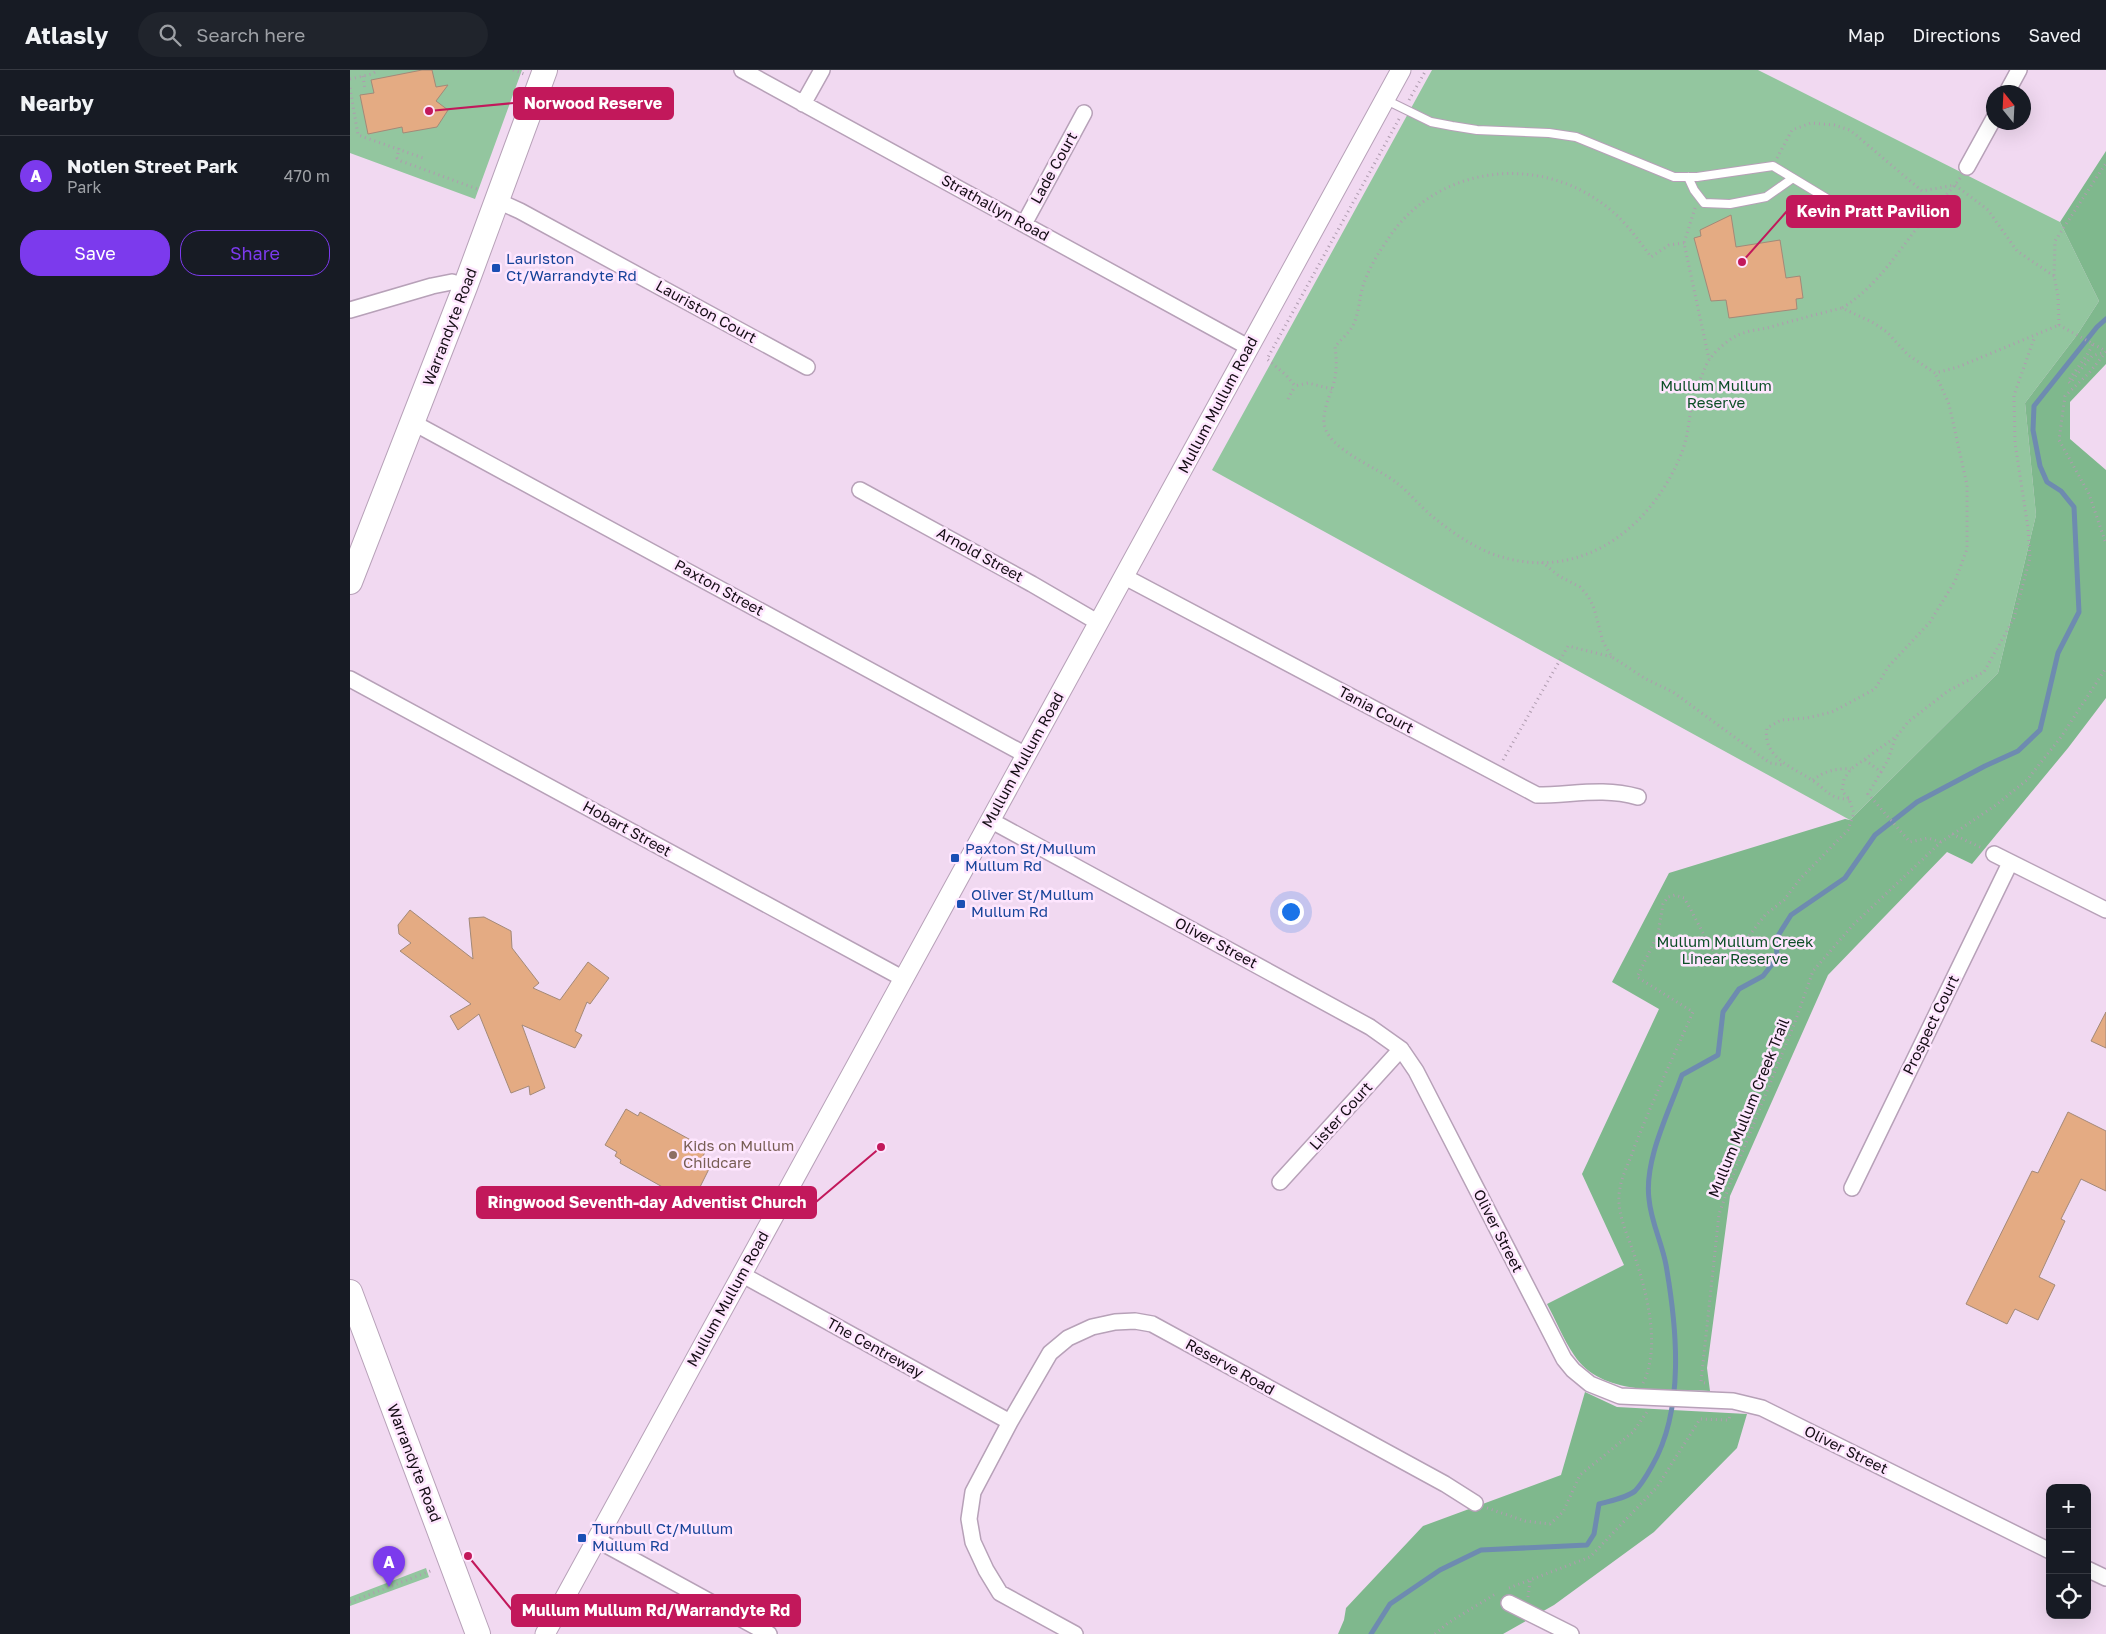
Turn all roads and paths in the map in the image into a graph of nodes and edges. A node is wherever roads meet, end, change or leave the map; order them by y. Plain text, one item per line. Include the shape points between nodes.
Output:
1 (378, 70) edge
2 (513, 70) edge
3 (742, 70) edge
4 (822, 70) edge
5 (1401, 70) edge
6 (1426, 70) edge
7 (2019, 70) edge
8 (535, 72) edge
9 (363, 76) junction
10 (350, 79) edge
11 (2011, 85) edge
12 (350, 88) edge
13 (366, 90) dead end
14 (1385, 100) junction
15 (803, 104) junction
16 (1404, 110) junction
17 (1084, 113) dead end
18 (1987, 130) edge
19 (399, 148) junction
20 (426, 159) dead end
21 (2106, 163) edge
22 (1773, 166) junction
23 (1967, 167) joint
24 (1688, 177) junction
25 (1793, 178) junction
26 (1955, 185) junction
27 (1699, 195) junction
28 (490, 196) junction
29 (1836, 204) dead end
30 (1024, 224) junction
31 (1684, 243) junction
32 (2054, 276) junction
33 (465, 287) junction
34 (1842, 308) junction
35 (350, 310) edge
36 (2059, 326) junction
37 (2035, 336) junction
38 (2093, 344) junction
39 (1248, 347) junction
40 (2106, 351) edge
41 (1709, 359) junction
42 (807, 367) dead end
43 (1935, 373) junction
44 (1295, 386) junction
45 (1332, 389) junction
46 (1288, 399) dead end
47 (412, 422) junction
48 (860, 490) dead end
49 (2106, 544) edge
50 (1542, 562) junction
51 (1125, 577) junction
52 (350, 582) edge
53 (1099, 623) junction
54 (1612, 658) junction
55 (2106, 668) edge
56 (350, 679) edge
57 (1896, 736) junction
58 (1026, 755) junction
59 (1865, 760) junction
60 (1785, 765) junction
61 (1851, 769) junction
62 (1881, 772) junction
63 (1495, 774) junction
64 (1812, 780) junction
65 (1638, 797) dead end
66 (1848, 799) junction
67 (990, 820) junction
68 (1952, 834) junction
69 (1941, 842) junction
70 (1994, 854) joint
71 (2010, 863) junction
72 (2106, 910) edge
73 (904, 979) junction
74 (1401, 1050) junction
75 (1280, 1182) dead end
76 (1852, 1188) dead end
77 (741, 1274) junction
78 (350, 1292) edge
79 (1711, 1384) dead end
80 (1641, 1386) dead end
81 (1661, 1398) junction
82 (1733, 1402) junction
83 (1010, 1422) junction
84 (1475, 1503) joint
85 (597, 1540) junction
86 (2046, 1548) edge
87 (452, 1563) junction
88 (2091, 1571) edge
89 (2106, 1578) edge
90 (350, 1602) edge
91 (1509, 1603) dead end
92 (478, 1634) edge
93 (545, 1634) edge
94 (769, 1634) edge
95 (1075, 1634) edge
96 (1435, 1634) edge
97 (1571, 1634) edge

1 - 9 path
2 - 8 path
3 - 15 street, Strathallyn Road
4 - 15 street
5 - 14 street, Mullum Mullum Road
6 - 16 path
7 - 11 street
8 - 28 main road, Warrandyte Road
9 - 10 path
9 - 13 path
12 - 19 path via 358,135
14 - 16 lane
14 - 39 street, Mullum Mullum Road
15 - 30 street, Strathallyn Road
16 - 24 lane via 1430,122 1477,130 1576,137 1674,177
16 - 44 path via 1267,358
17 - 30 street, Lade Court
18 - 23 street
19 - 20 path
19 - 28 path via 397,158 401,161
21 - 32 path via 2055,241
22 - 24 lane
22 - 25 lane
22 - 26 path via 1792,130 1811,123 1834,125 1850,130 1922,191
23 - 26 path
24 - 27 lane
25 - 27 lane via 1766,197 1730,204 1704,202
25 - 29 lane
26 - 32 path via 1988,210 2017,251
26 - 34 path via 1925,217 1881,274 1854,301
27 - 31 path
28 - 33 main road, Warrandyte Road
28 - 42 street, Lauriston Court
30 - 39 street, Strathallyn Road
31 - 41 path
31 - 45 path via 1668,246 1651,257 1634,233 1603,203 1559,181 1512,174 1471,178 1453,184 1420,205 1393,232 1379,253 1364,285 1353,326 1335,347 1337,367
32 - 36 path
33 - 35 street via 452,282 439,284
33 - 47 main road, Warrandyte Road
34 - 41 path via 1736,335
34 - 43 path via 1872,322
36 - 37 path
36 - 38 path
37 - 43 path
37 - 57 path via 2014,395 2014,443 2030,558 2014,618 1984,672 1948,691 1908,722
38 - 40 path
38 - 40 path via 2068,381 2070,383 2092,356
39 - 51 street, Mullum Mullum Road
40 - 49 path via 2065,396 2059,440 2089,494
41 - 50 path via 1694,393 1683,450 1673,473 1648,511 1613,542 1592,553
43 - 60 path via 1949,404 1967,485 1967,549 1955,581 1930,622 1888,666 1875,689 1832,712 1781,720 1766,728 1765,738 1770,749
44 - 45 path via 1308,383
44 - 46 path
45 - 50 path via 1324,412 1330,439 1397,483 1431,516 1465,540 1502,557
47 - 52 main road, Warrandyte Road
47 - 58 street, Paxton Street
48 - 53 street, Arnold Street
50 - 54 path via 1588,596 1603,642
51 - 53 street, Mullum Mullum Road
51 - 63 street, Tania Court
53 - 58 street, Mullum Mullum Road
54 - 60 path via 1673,692 1770,763
54 - 63 path via 1568,646
55 - 68 path, Mullum Mullum Creek Trail via 2061,737 2027,780
56 - 73 street, Hobart Street
57 - 59 path
57 - 62 path
58 - 67 street, Mullum Mullum Road
59 - 61 path
59 - 62 path
60 - 64 path
61 - 64 path via 1830,771
61 - 66 path via 1844,779 1842,791
62 - 69 path via 1868,794 1910,842 1928,838
63 - 65 street, Tania Court via 1536,795 1598,791
64 - 66 path via 1836,799
66 - 80 path via 1854,813 1848,830 1784,900 1765,915 1733,957 1718,956 1708,944 1684,898 1675,895 1668,897 1663,904 1658,934 1637,977 1693,1012 1645,1120 1620,1188 1621,1216 1644,1289 1650,1327 1652,1352 1648,1373
67 - 73 street, Mullum Mullum Road
67 - 74 street, Oliver Street via 1370,1027
68 - 69 path, Mullum Mullum Creek Trail
68 - 70 path
69 - 79 path, Mullum Mullum Creek Trail via 1853,925 1813,971 1796,1022 1719,1214 1701,1382
70 - 71 street
71 - 72 street
71 - 76 street, Prospect Court
73 - 77 street, Mullum Mullum Road
74 - 75 street, Lister Court
74 - 81 street, Oliver Street via 1416,1071 1564,1359 1582,1378 1599,1389 1620,1396
77 - 83 street, The Centreway
77 - 85 street, Mullum Mullum Road
78 - 87 main road, Warrandyte Road
81 - 82 street, Oliver Street
81 - 84 path via 1633,1432 1580,1475 1563,1512 1550,1524 1525,1521
82 - 86 street, Oliver Street via 1762,1408
82 - 96 path via 1729,1420 1700,1419 1657,1487 1590,1557 1502,1590
83 - 84 street, Reserve Road via 1050,1353 1068,1338 1092,1327 1135,1321 1152,1324
83 - 95 street, Reserve Road via 973,1492 970,1519 973,1542 1000,1593
85 - 93 street, Mullum Mullum Road
85 - 94 street
87 - 90 path
87 - 92 main road, Warrandyte Road
88 - 89 street
91 - 97 street

